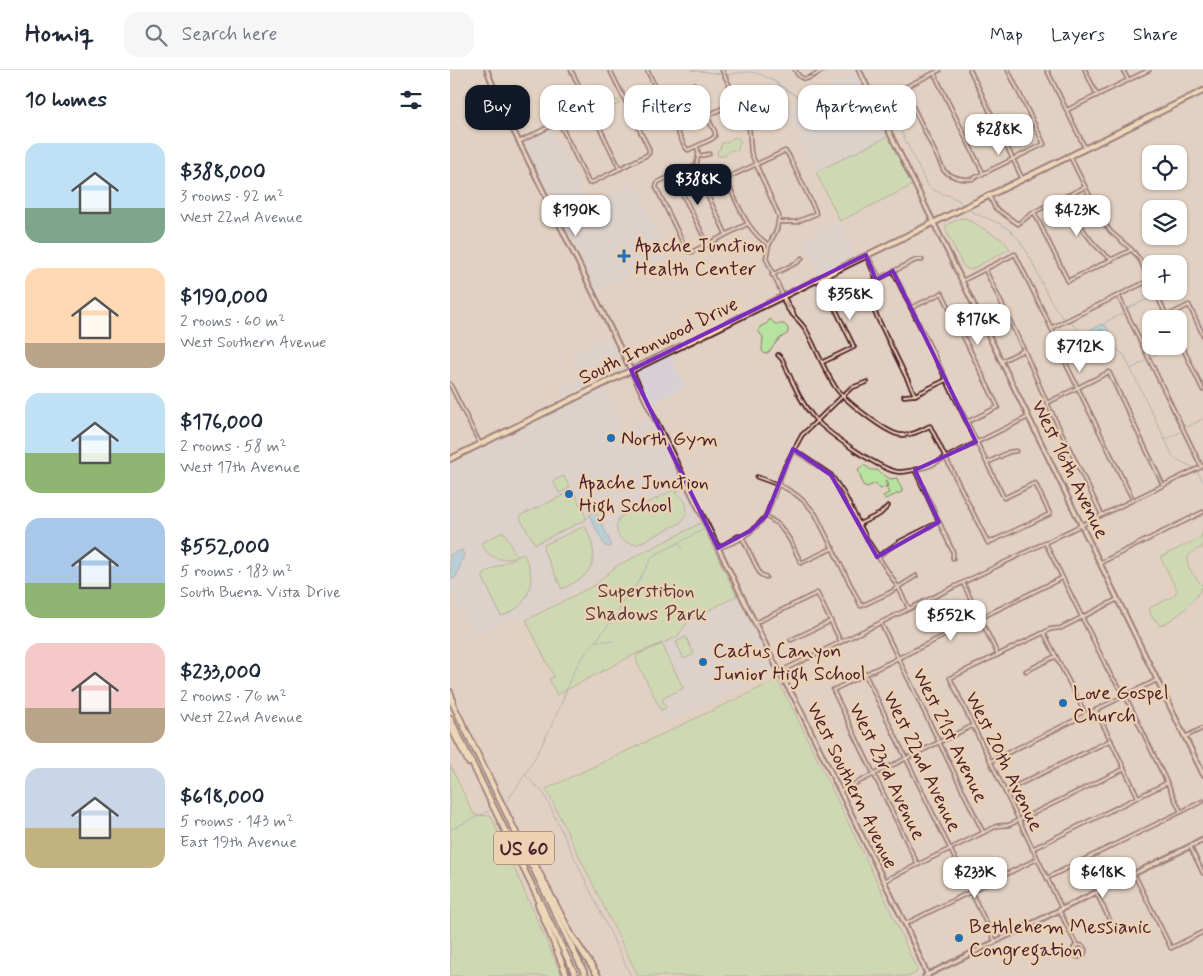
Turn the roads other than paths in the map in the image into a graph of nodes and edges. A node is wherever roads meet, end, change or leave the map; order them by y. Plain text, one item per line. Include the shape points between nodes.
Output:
1 (487, 70) edge
2 (571, 70) edge
3 (610, 70) edge
4 (647, 70) edge
5 (722, 70) edge
6 (795, 70) edge
7 (824, 70) edge
8 (860, 70) edge
9 (940, 70) edge
10 (970, 70) edge
11 (1008, 70) edge
12 (1047, 70) edge
13 (1085, 70) edge
14 (1123, 70) edge
15 (1149, 70) edge
16 (934, 73) junction
17 (1128, 80) junction
18 (578, 85) edge
19 (729, 85) edge
20 (867, 85) edge
21 (910, 85) edge
22 (1203, 91) edge
23 (1098, 95) junction
24 (1067, 110) junction
25 (916, 113) edge
26 (710, 122) edge
27 (543, 130) edge
28 (563, 130) edge
29 (601, 130) edge
30 (749, 130) edge
31 (889, 130) edge
32 (519, 142) junction
33 (697, 147) junction
34 (1085, 148) junction
35 (709, 154) dead end
36 (700, 156) junction
37 (1070, 156) junction
38 (1013, 159) junction
39 (755, 164) junction
40 (696, 166) junction
41 (620, 169) junction
42 (716, 173) dead end
43 (983, 173) junction
44 (674, 175) junction
45 (1023, 179) junction
46 (700, 181) junction
47 (1085, 187) junction
48 (989, 195) junction
49 (1066, 196) junction
50 (1034, 212) junction
51 (779, 222) junction
52 (934, 222) junction
53 (748, 224) junction
54 (727, 235) junction
55 (708, 245) junction
56 (768, 245) junction
57 (1132, 250) junction
58 (866, 255) junction
59 (802, 258) dead end
60 (922, 260) dead end
61 (1112, 260) junction
62 (1142, 264) edge
63 (985, 269) junction
64 (893, 271) junction
65 (772, 275) junction
66 (878, 279) junction
67 (962, 281) junction
68 (1142, 284) edge
69 (862, 286) junction
70 (1118, 295) junction
71 (782, 296) junction
72 (911, 308) junction
73 (1180, 310) edge
74 (1051, 328) junction
75 (1203, 335) edge
76 (1024, 350) junction
77 (778, 355) dead end
78 (1186, 355) edge
79 (1002, 361) junction
80 (822, 363) junction
81 (631, 370) junction
82 (946, 380) junction
83 (867, 382) dead end
84 (450, 384) edge
85 (1078, 388) junction
86 (1203, 390) edge
87 (915, 395) junction
88 (841, 396) junction
89 (904, 396) dead end
90 (1047, 403) junction
91 (1028, 417) junction
92 (816, 420) junction
93 (967, 422) junction
94 (976, 442) junction
95 (480, 444) junction
96 (793, 449) junction
97 (1016, 451) dead end
98 (946, 457) junction
99 (450, 459) edge
100 (987, 463) junction
101 (1202, 466) edge
102 (914, 470) junction
103 (757, 477) dead end
104 (778, 484) junction
105 (1163, 485) junction
106 (1132, 500) junction
107 (888, 506) dead end
108 (1203, 512) edge
109 (1102, 515) junction
110 (766, 516) junction
111 (939, 522) junction
112 (859, 524) junction
113 (1082, 525) junction
114 (742, 537) junction
115 (1045, 542) junction
116 (718, 548) junction
117 (832, 548) junction
118 (877, 557) junction
119 (953, 558) dead end
120 (1100, 563) junction
121 (916, 576) dead end
122 (766, 577) dead end
123 (1062, 578) junction
124 (963, 583) junction
125 (898, 587) junction
126 (1118, 599) junction
127 (910, 609) junction
128 (980, 618) junction
129 (1082, 618) junction
130 (831, 621) junction
131 (755, 623) junction
132 (881, 623) junction
133 (1044, 633) junction
134 (791, 640) dead end
135 (841, 642) junction
136 (998, 655) junction
137 (1056, 656) junction
138 (898, 658) junction
139 (1026, 671) dead end
140 (779, 672) junction
141 (866, 674) junction
142 (1157, 680) junction
143 (450, 692) edge
144 (1125, 695) junction
145 (450, 698) edge
146 (1096, 710) junction
147 (1086, 715) junction
148 (450, 718) edge
149 (461, 720) junction
150 (450, 726) edge
151 (973, 726) junction
152 (1203, 728) edge
153 (1185, 737) junction
154 (1110, 740) junction
155 (939, 742) junction
156 (907, 758) junction
157 (990, 762) junction
158 (1201, 765) edge
159 (1124, 769) junction
160 (873, 774) junction
161 (1203, 774) edge
162 (1167, 783) junction
163 (840, 791) junction
164 (1005, 791) junction
165 (1138, 797) junction
166 (1203, 801) edge
167 (491, 803) junction
168 (1181, 812) junction
169 (510, 819) junction
170 (1019, 820) junction
171 (984, 833) junction
172 (1203, 840) edge
173 (1190, 846) junction
174 (951, 849) junction
175 (1032, 849) junction
176 (1038, 859) junction
177 (918, 864) junction
178 (1203, 873) edge
179 (1134, 874) junction
180 (526, 875) junction
181 (1047, 878) junction
182 (884, 881) junction
183 (972, 891) junction
184 (1096, 892) junction
185 (1061, 910) junction
186 (904, 924) junction
187 (1114, 929) dead end
188 (1203, 932) edge
189 (996, 941) junction
190 (1076, 945) junction
191 (567, 976) edge
192 (576, 976) edge
193 (586, 976) edge
194 (598, 976) edge
195 (927, 976) edge

1 - 32 main road, West Southern Avenue
2 - 18 street
3 - 41 street via 649,153
4 - 33 street via 685,147 688,150
5 - 19 street
6 - 7 street via 801,79
8 - 20 main road, West 16th Avenue
9 - 16 street
10 - 38 street
11 - 38 street via 1044,144
12 - 24 street
13 - 23 street
14 - 17 street
15 - 17 street
16 - 21 street
16 - 43 street
17 - 23 street
22 - 34 main road, South Ironwood Drive
23 - 24 street
24 - 34 street
25 - 43 street via 944,171 964,180
26 - 33 street via 715,136
27 - 32 street
28 - 41 street via 589,182
29 - 41 street
30 - 39 street via 749,145
31 - 52 main road, West 16th Avenue
32 - 81 main road, West Southern Avenue
33 - 36 street
34 - 37 main road, South Ironwood Drive
35 - 36 street
36 - 40 street
37 - 45 main road, South Ironwood Drive
37 - 47 street
38 - 43 street
38 - 45 street
39 - 51 street via 778,210
39 - 51 street via 784,151 788,154 816,214 796,222
39 - 53 street via 728,180
40 - 44 street
40 - 46 street
42 - 46 street
44 - 55 street
44 - 55 street via 656,187 687,251
45 - 48 main road, South Ironwood Drive
46 - 54 street
47 - 49 street
47 - 57 street via 1101,219
48 - 50 street via 995,208 1018,224
48 - 52 main road, South Ironwood Drive
49 - 50 street
49 - 61 street via 1091,243
50 - 61 street via 1068,281
51 - 56 street
52 - 58 main road, South Ironwood Drive
52 - 67 main road, West 16th Avenue
53 - 54 street
53 - 56 street
54 - 55 street
56 - 65 street via 766,258
57 - 61 street
57 - 62 street
58 - 66 street
58 - 71 main road, South Ironwood Drive
59 - 65 street
60 - 64 street
63 - 67 street
63 - 74 street via 1015,254
63 - 76 street
64 - 66 street
64 - 72 street
65 - 71 street
66 - 69 street
67 - 79 main road, West 16th Avenue
68 - 70 street
69 - 80 street via 832,302 854,347
69 - 87 street
70 - 74 street
70 - 101 street
71 - 80 street via 805,329
71 - 81 main road, South Ironwood Drive
72 - 82 street
72 - 93 street via 942,293 998,407
73 - 75 street via 1188,305
74 - 85 street
76 - 79 street
76 - 90 street
77 - 92 street
78 - 86 street
79 - 91 main road, West 16th Avenue
80 - 88 street
81 - 95 main road, South Ironwood Drive
81 - 116 main road, West Southern Avenue
82 - 87 street
82 - 93 street
83 - 88 street
84 - 95 street
85 - 90 street
85 - 105 street via 1109,372
85 - 106 street
87 - 89 street
88 - 92 street
88 - 98 street via 890,432 911,435 930,426
90 - 109 street
91 - 94 street
91 - 113 main road, West 16th Avenue
92 - 96 street
92 - 102 street via 882,467 898,472
93 - 94 street
94 - 98 street
94 - 100 street
95 - 99 main road, South Ironwood Drive
96 - 104 street
96 - 112 street via 831,476
97 - 100 street
98 - 100 street via 988,544 1050,514 1035,483 1004,498
98 - 102 street
101 - 105 street
102 - 111 street
103 - 104 street
104 - 110 street
104 - 117 street via 807,502
105 - 106 street
106 - 109 street
107 - 112 street via 880,514
108 - 120 street
109 - 113 street
110 - 114 street
110 - 117 street via 779,525 790,540 801,564
111 - 118 street
111 - 119 street
112 - 118 street
113 - 115 street
113 - 120 main road, West 16th Avenue
114 - 116 street via 738,536
114 - 122 street via 760,574
115 - 123 street
115 - 124 street
116 - 131 main road, West Southern Avenue
117 - 125 street via 861,606
118 - 125 street
120 - 126 main road, West 16th Avenue
121 - 125 street
123 - 128 street
123 - 129 street
124 - 127 street
124 - 128 street
125 - 127 street
126 - 129 street
126 - 142 main road, West 16th Avenue
127 - 132 street
128 - 136 street
128 - 138 street
129 - 133 street
129 - 144 street via 1110,674
130 - 131 street via 817,593
130 - 134 street
130 - 135 street
131 - 140 main road, West Southern Avenue
132 - 135 street
132 - 138 street, West 21st Avenue
133 - 136 street
133 - 137 street
135 - 140 street
136 - 151 street, West 20th Avenue via 950,678
137 - 139 street
137 - 147 street
138 - 141 street
138 - 155 street, West 21st Avenue
140 - 163 main road, West Southern Avenue
141 - 156 street, West 22nd Avenue
141 - 160 street, West 23rd Avenue via 833,690
142 - 144 street
142 - 153 main road, West 16th Avenue
143 - 149 highway
144 - 146 street
144 - 162 street
145 - 149 highway, US 60
146 - 147 street
146 - 154 street
147 - 157 street
148 - 167 highway, US 60
149 - 169 highway, US 60
150 - 167 highway
151 - 155 street
151 - 157 street, West 20th Avenue
152 - 153 street
153 - 158 main road, West 16th Avenue
154 - 159 street
154 - 164 street
155 - 156 street
155 - 171 street, West 21st Avenue
156 - 160 street
156 - 174 street, West 22nd Avenue
157 - 164 street, West 20th Avenue
158 - 161 main road, West 16th Avenue
159 - 165 street
159 - 170 street
160 - 163 street
160 - 177 street, West 23rd Avenue
162 - 165 street
162 - 168 street
163 - 182 main road, West Southern Avenue
164 - 170 street, West 20th Avenue
165 - 175 street
166 - 168 street
167 - 180 highway, US 60
168 - 181 street
169 - 193 highway, US 60
169 - 194 highway via 576,942
170 - 171 street
170 - 175 street, West 20th Avenue
171 - 174 street
172 - 173 main road
173 - 178 street
173 - 179 main road
174 - 177 street
174 - 183 street, West 22nd Avenue
175 - 176 street, West 20th Avenue
176 - 181 street, West 20th Avenue
176 - 183 street
177 - 182 street
179 - 184 main road
179 - 188 street via 1171,948
180 - 191 highway
180 - 192 highway, US 60
181 - 185 street, West 20th Avenue
182 - 186 main road, West Southern Avenue
183 - 186 street
183 - 189 street, West 22nd Avenue
184 - 185 main road
184 - 187 street
185 - 189 main road
185 - 190 street, West 20th Avenue
186 - 195 main road, West Southern Avenue
189 - 195 main road
190 - 190 street via 1074,954 1083,956 1084,946

